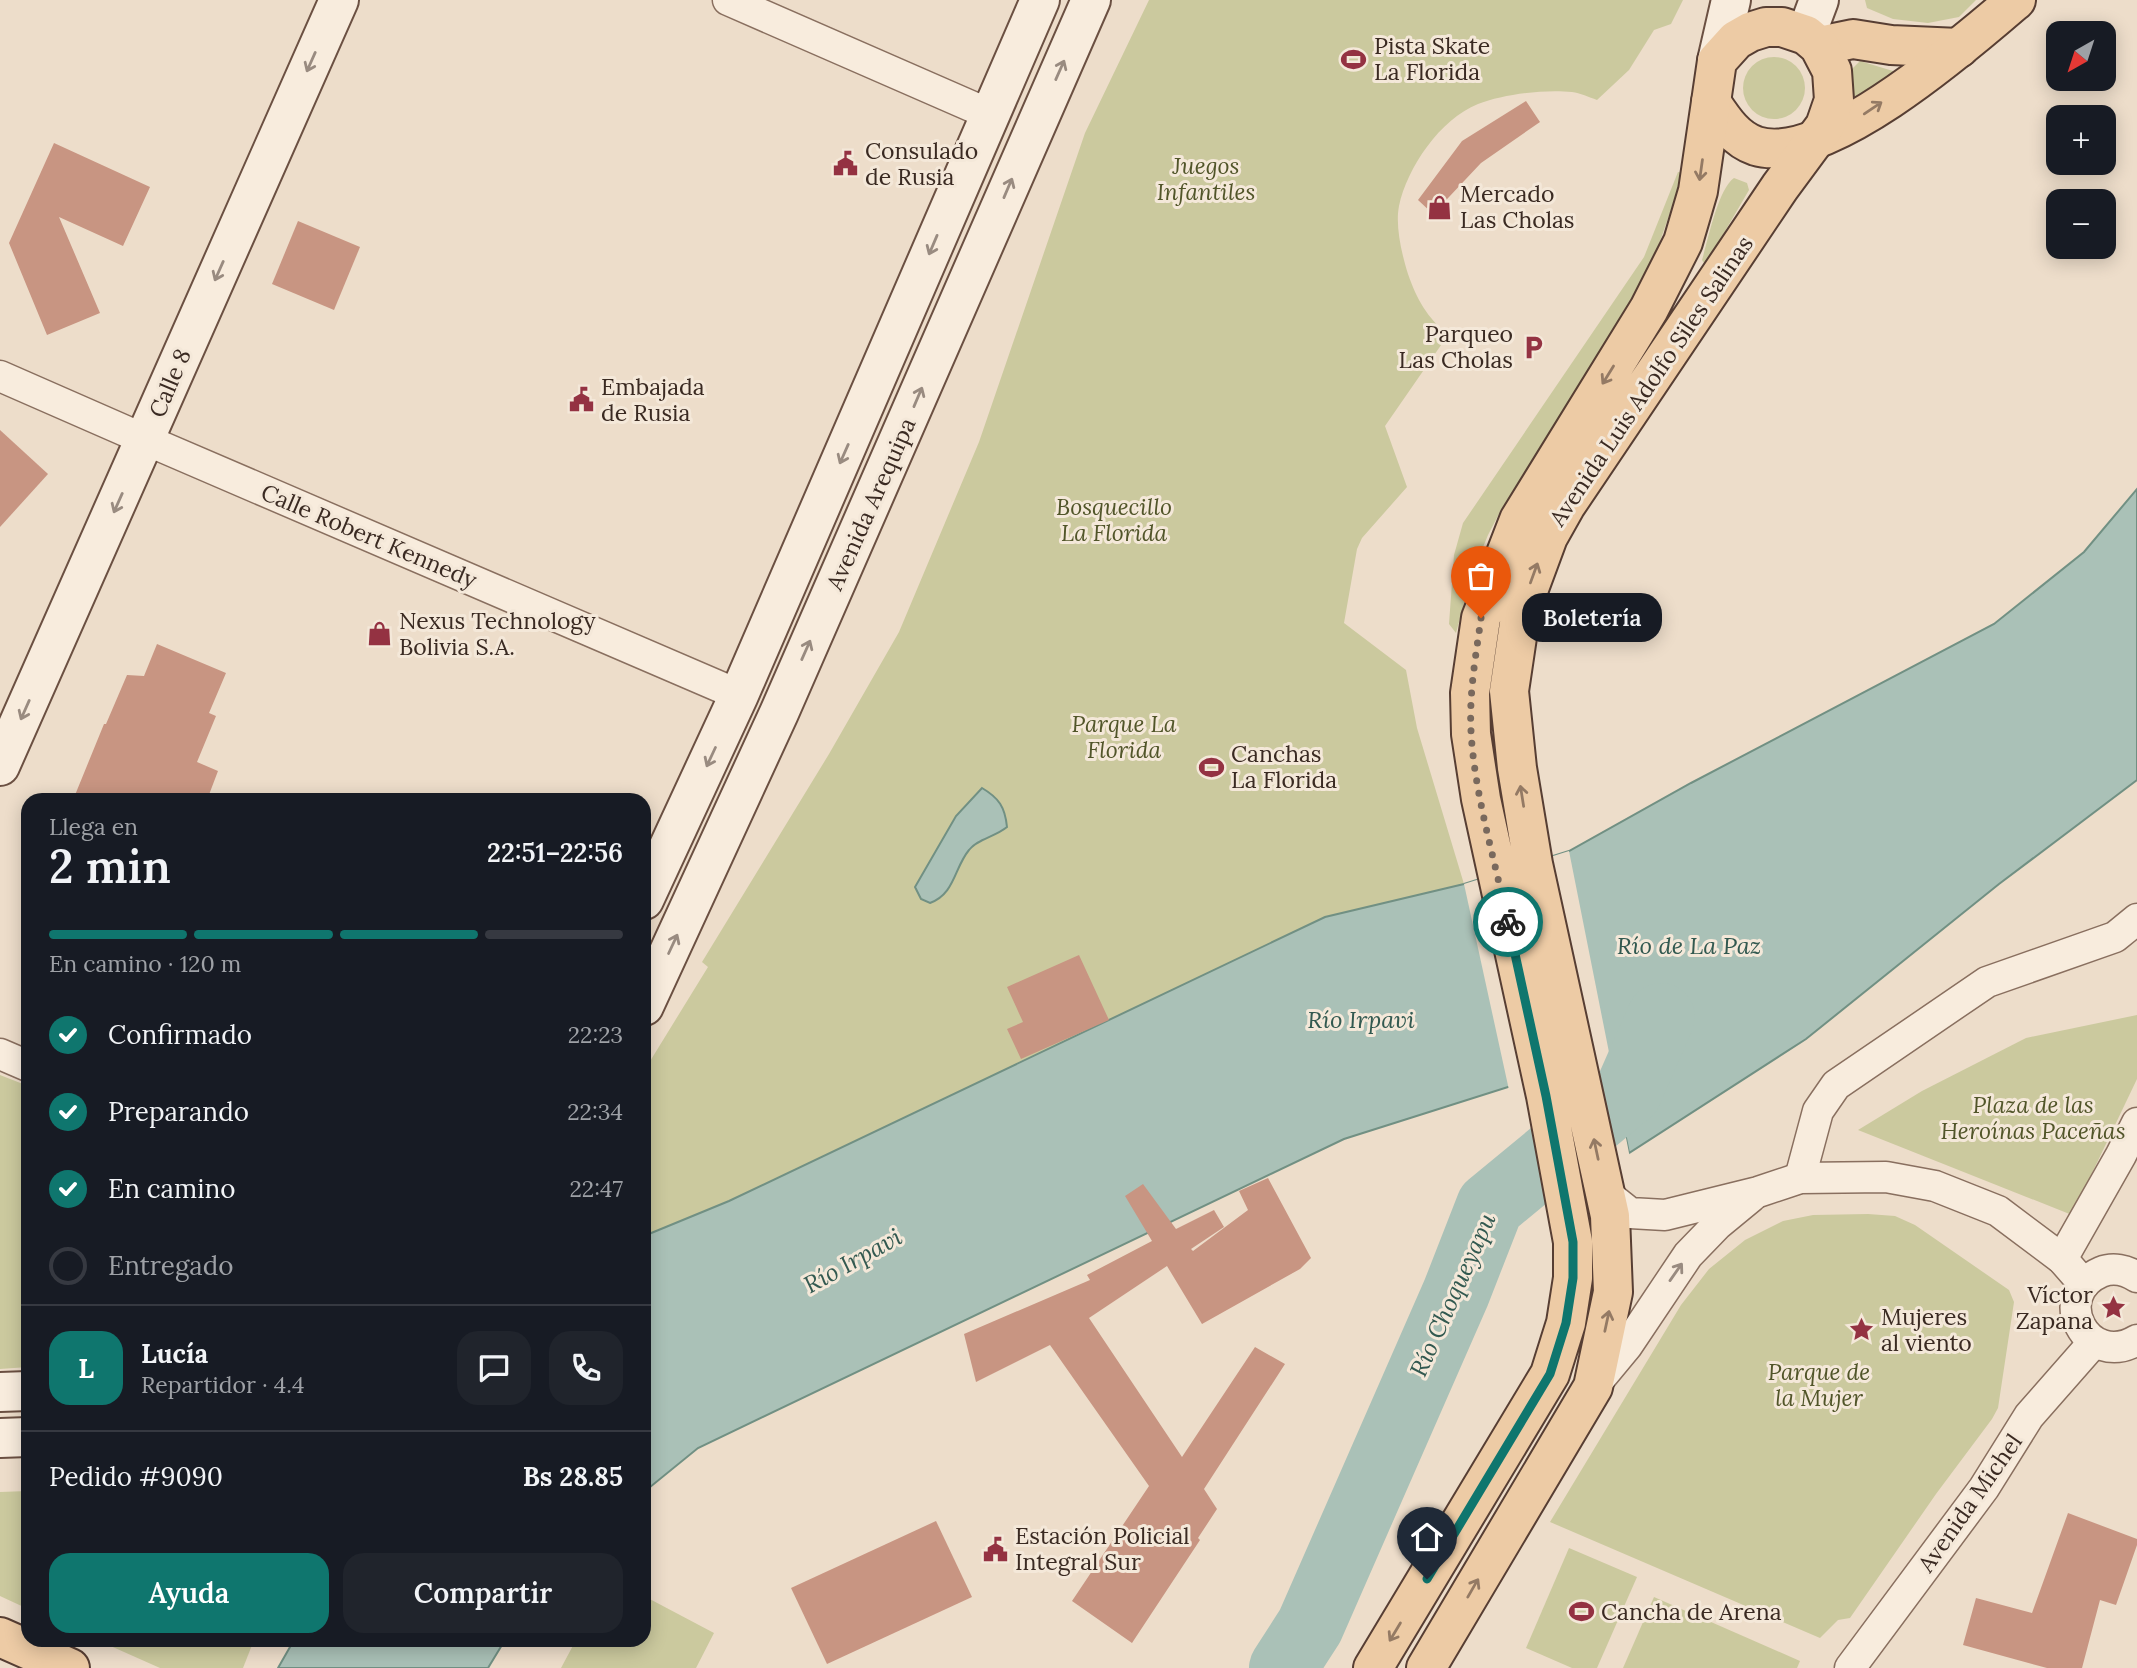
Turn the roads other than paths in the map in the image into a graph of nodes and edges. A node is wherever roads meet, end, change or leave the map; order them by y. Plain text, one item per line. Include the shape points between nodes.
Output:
1 (339, 0) edge
2 (727, 0) edge
3 (1040, 0) edge
4 (1091, 0) edge
5 (1731, 0) edge
6 (1819, 0) edge
7 (2016, 0) edge
8 (1812, 41) junction
9 (1959, 48) junction
10 (1717, 61) junction
11 (1711, 102) junction
12 (989, 114) junction
13 (1032, 132) junction
14 (1814, 140) junction
15 (0, 376) edge
16 (146, 440) junction
17 (739, 695) junction
18 (779, 713) junction
19 (0, 766) edge
20 (1515, 868) junction
21 (651, 885) edge
22 (2137, 919) edge
23 (651, 991) edge
24 (0, 1054) edge
25 (21, 1063) edge
26 (2137, 1123) edge
27 (1800, 1178) junction
28 (1758, 1192) junction
29 (1608, 1204) junction
30 (2062, 1259) junction
31 (2137, 1277) edge
32 (2084, 1284) junction
33 (2137, 1340) edge
34 (2094, 1342) junction
35 (1593, 1387) junction
36 (21, 1391) edge
37 (0, 1392) edge
38 (0, 1437) edge
39 (21, 1437) edge
40 (0, 1637) edge
41 (21, 1646) edge
42 (23, 1647) edge
43 (70, 1668) edge
44 (1373, 1668) edge
45 (1426, 1668) edge
46 (1850, 1668) edge

1 -> 16 main road, Calle 8
2 - 12 street
3 - 12 main road, Avenida Arequipa
13 -> 4 main road, Avenida Arequipa
5 - 10 main road
6 - 8 main road
7 - 9 main road
8 - 9 main road
8 - 10 main road via 1782,27 1766,27 1736,40
8 - 14 main road via 1832,71 1834,100 1825,126
14 -> 9 main road via 1847,126
10 - 11 main road
11 - 14 main road via 1732,131 1756,146 1784,148
11 -> 20 main road, Avenida Luis Adolfo Siles Salinas via 1698,191 1683,242 1649,309 1519,520 1481,618 1470,693 1471,734 1481,799
12 - 13 main road
12 -> 17 main road, Avenida Arequipa
18 -> 13 main road, Avenida Arequipa
20 -> 14 main road, Avenida Luis Adolfo Siles Salinas via 1517,768 1509,691 1521,610 1548,537
15 - 16 street, Calle Robert Kennedy
16 - 17 street, Calle Robert Kennedy
16 -> 19 main road, Calle 8
17 - 18 main road
17 -> 21 main road, Avenida Arequipa
23 -> 18 main road, Avenida Arequipa
29 -> 20 main road, Avenida Luis Adolfo Siles Salinas
20 -> 44 main road, Avenida Luis Adolfo Siles Salinas via 1546,1096 1573,1242 1566,1323 1550,1374
22 - 27 street via 2115,937 1987,982 1836,1084 1818,1111
24 - 25 street
26 - 30 street
27 - 28 street
27 - 30 street via 1886,1177 1935,1186 1998,1211
28 - 29 street via 1665,1215 1630,1213
35 -> 28 street via 1627,1346 1688,1255
35 -> 29 main road, Avenida Luis Adolfo Siles Salinas via 1613,1292
30 - 32 street
31 - 32 street via 2118,1269 2105,1270
32 - 34 street via 2077,1295 2077,1322
33 - 34 street via 2119,1347
34 - 46 street, Avenida Michel via 2029,1416 1984,1488
45 -> 35 main road, Avenida Luis Adolfo Siles Salinas
36 - 37 main road
38 - 39 main road
40 - 41 main road
42 - 43 main road

